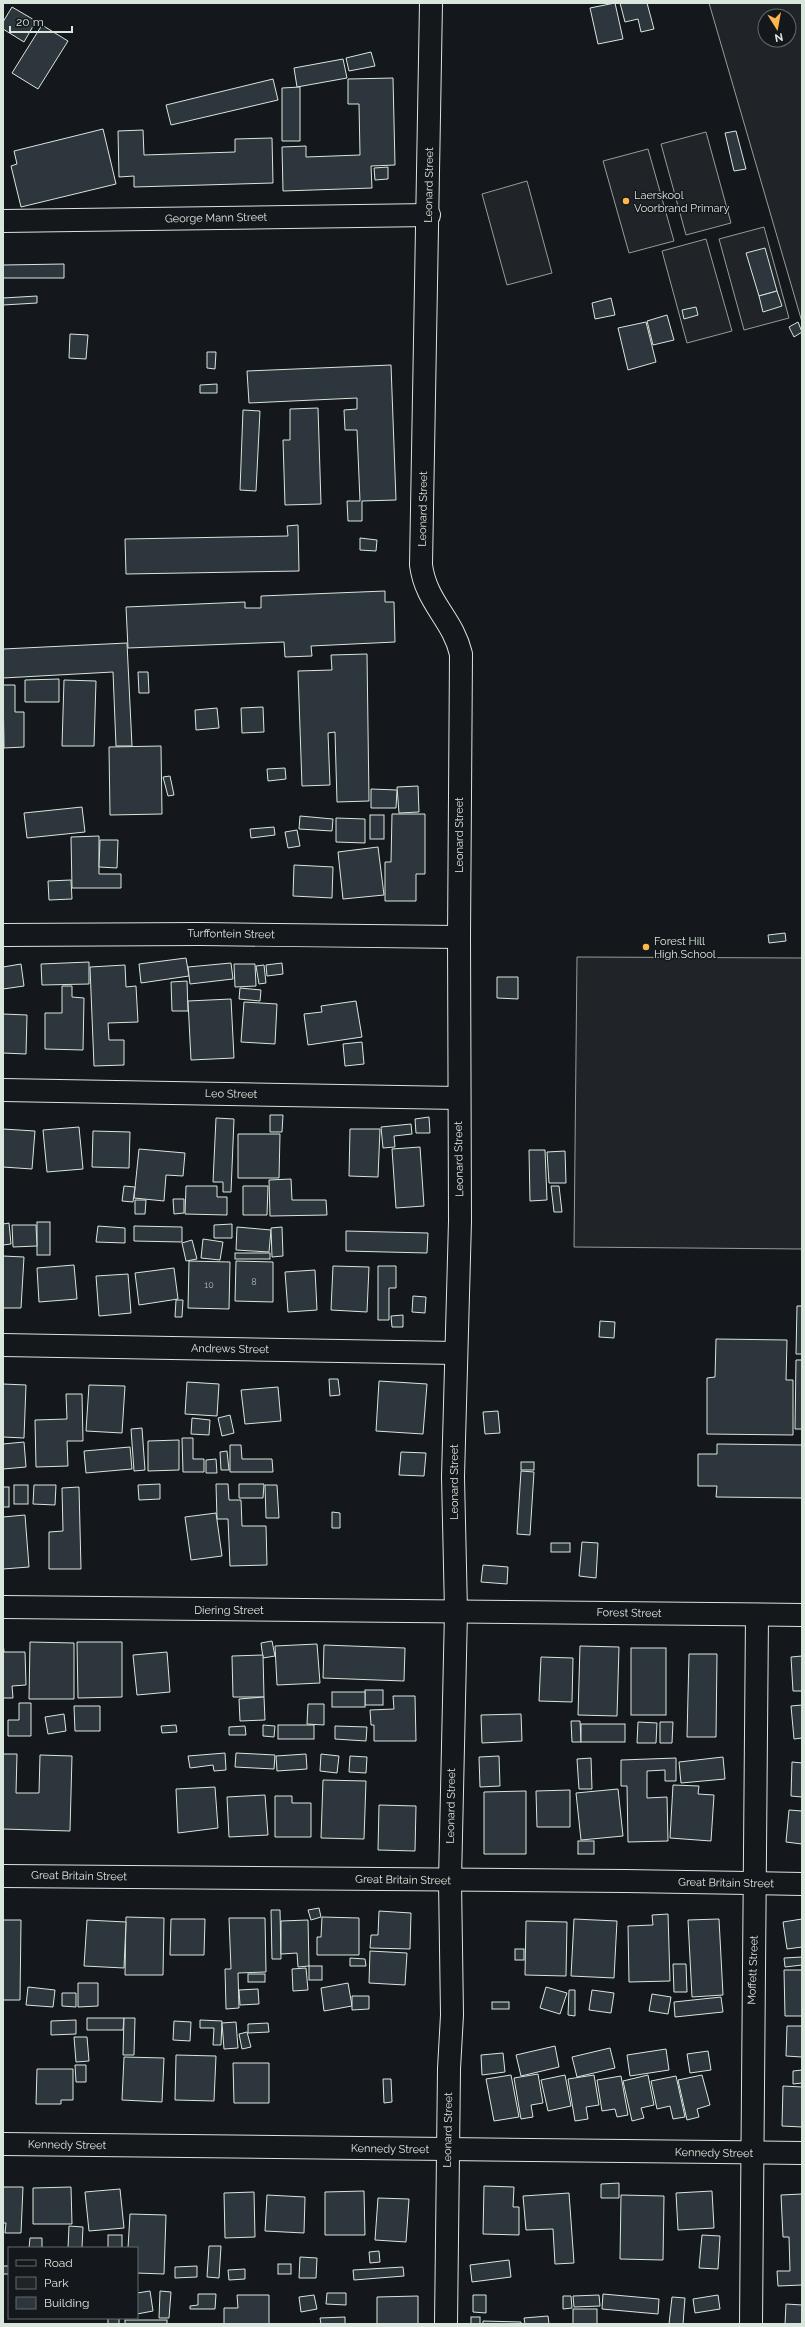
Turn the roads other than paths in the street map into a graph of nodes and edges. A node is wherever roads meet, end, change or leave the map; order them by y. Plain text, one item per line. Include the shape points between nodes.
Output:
1 (431, 3) edge
2 (429, 215) junction
3 (3, 221) edge
4 (3, 935) edge
5 (458, 937) junction
6 (3, 1090) edge
7 (458, 1098) junction
8 (3, 1345) edge
9 (456, 1353) junction
10 (3, 1607) edge
11 (456, 1610) junction
12 (757, 1615) junction
13 (802, 1615) edge
14 (3, 1876) edge
15 (450, 1881) junction
16 (756, 1884) junction
17 (802, 1884) edge
18 (3, 2144) edge
19 (448, 2150) junction
20 (753, 2153) junction
21 (802, 2153) edge
22 (446, 2324) edge
23 (751, 2324) edge

1 - 2 street, Leonard Street
2 - 3 street, George Mann Street
2 - 5 street, Leonard Street via 421,565 423,581 458,640 461,654
4 - 5 street, Turffontein Street
5 - 7 street, Leonard Street
6 - 7 street, Leo Street
7 - 9 street, Leonard Street via 460,1221
8 - 9 street, Andrews Street
9 - 11 street, Leonard Street via 453,1477
10 - 11 street, Diering Street
11 - 12 street, Forest Street
11 - 15 street, Leonard Street
12 - 13 street, Forest Street
12 - 16 street, Moffett Street
14 - 15 street, Great Britain Street
15 - 16 street, Great Britain Street
15 - 19 street, Leonard Street via 452,2015
16 - 17 street, Great Britain Street
16 - 20 street, Moffett Street via 752,2019
18 - 19 street, Kennedy Street
19 - 20 street, Kennedy Street
19 - 22 street, Leonard Street
20 - 21 street, Kennedy Street
20 - 23 street, Moffett Street

